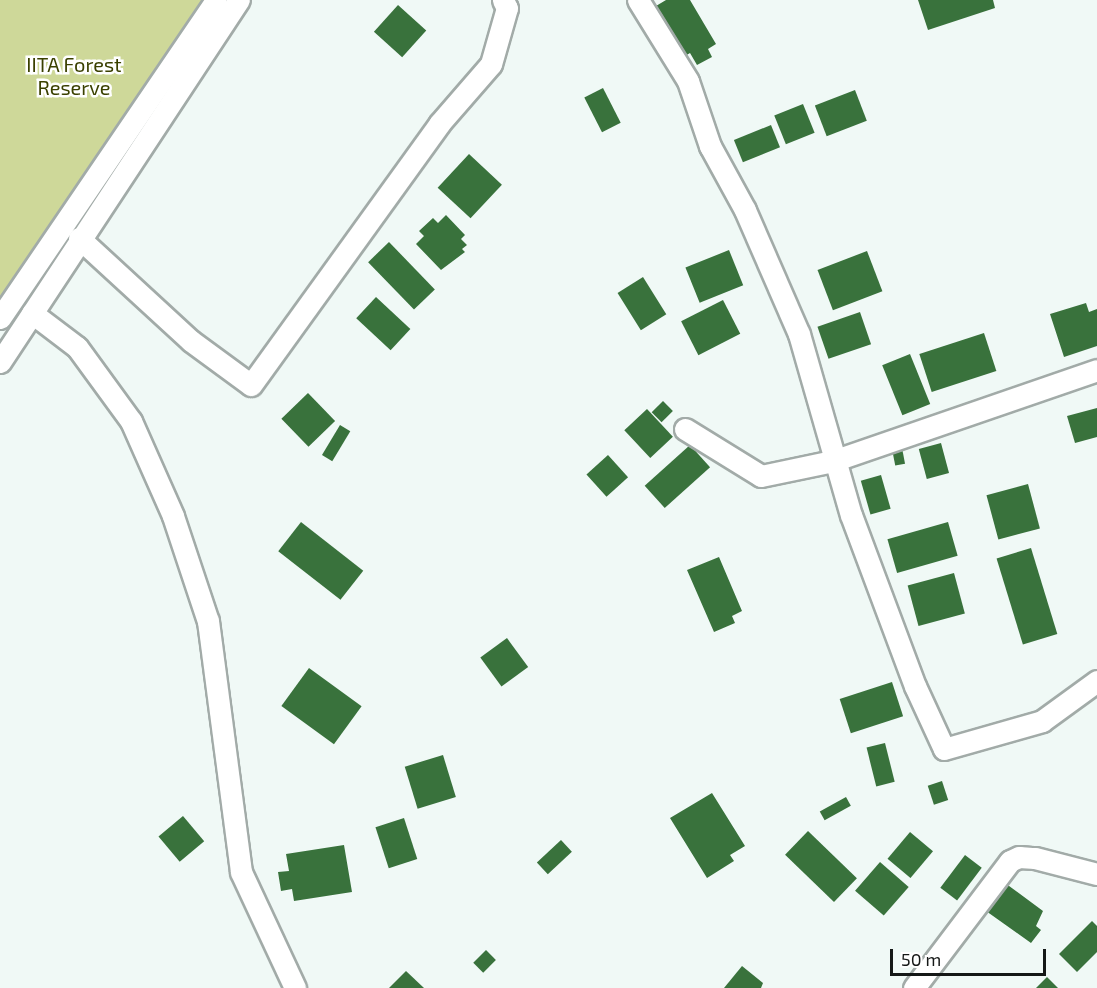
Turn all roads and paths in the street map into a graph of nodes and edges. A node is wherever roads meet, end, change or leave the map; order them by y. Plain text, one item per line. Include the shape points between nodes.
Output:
1 (216, 0) edge
2 (238, 0) edge
3 (503, 0) edge
4 (638, 0) edge
5 (79, 238) junction
6 (32, 313) junction
7 (0, 318) edge
8 (0, 362) edge
9 (1097, 370) edge
10 (685, 429) dead end
11 (833, 461) junction
12 (1097, 681) edge
13 (1097, 874) edge
14 (295, 988) edge
15 (914, 988) edge

1 - 7 street
2 - 5 street
3 - 5 street via 507,8 491,64 439,124 251,385 191,341
4 - 11 street via 688,81 710,146 745,210 795,323
5 - 6 street
6 - 8 street
6 - 14 street via 77,347 131,422 173,516 208,621 241,872
9 - 11 street
10 - 11 street via 761,476
11 - 12 street via 915,686 944,749 1042,722
13 - 15 street via 1035,858 1010,861

